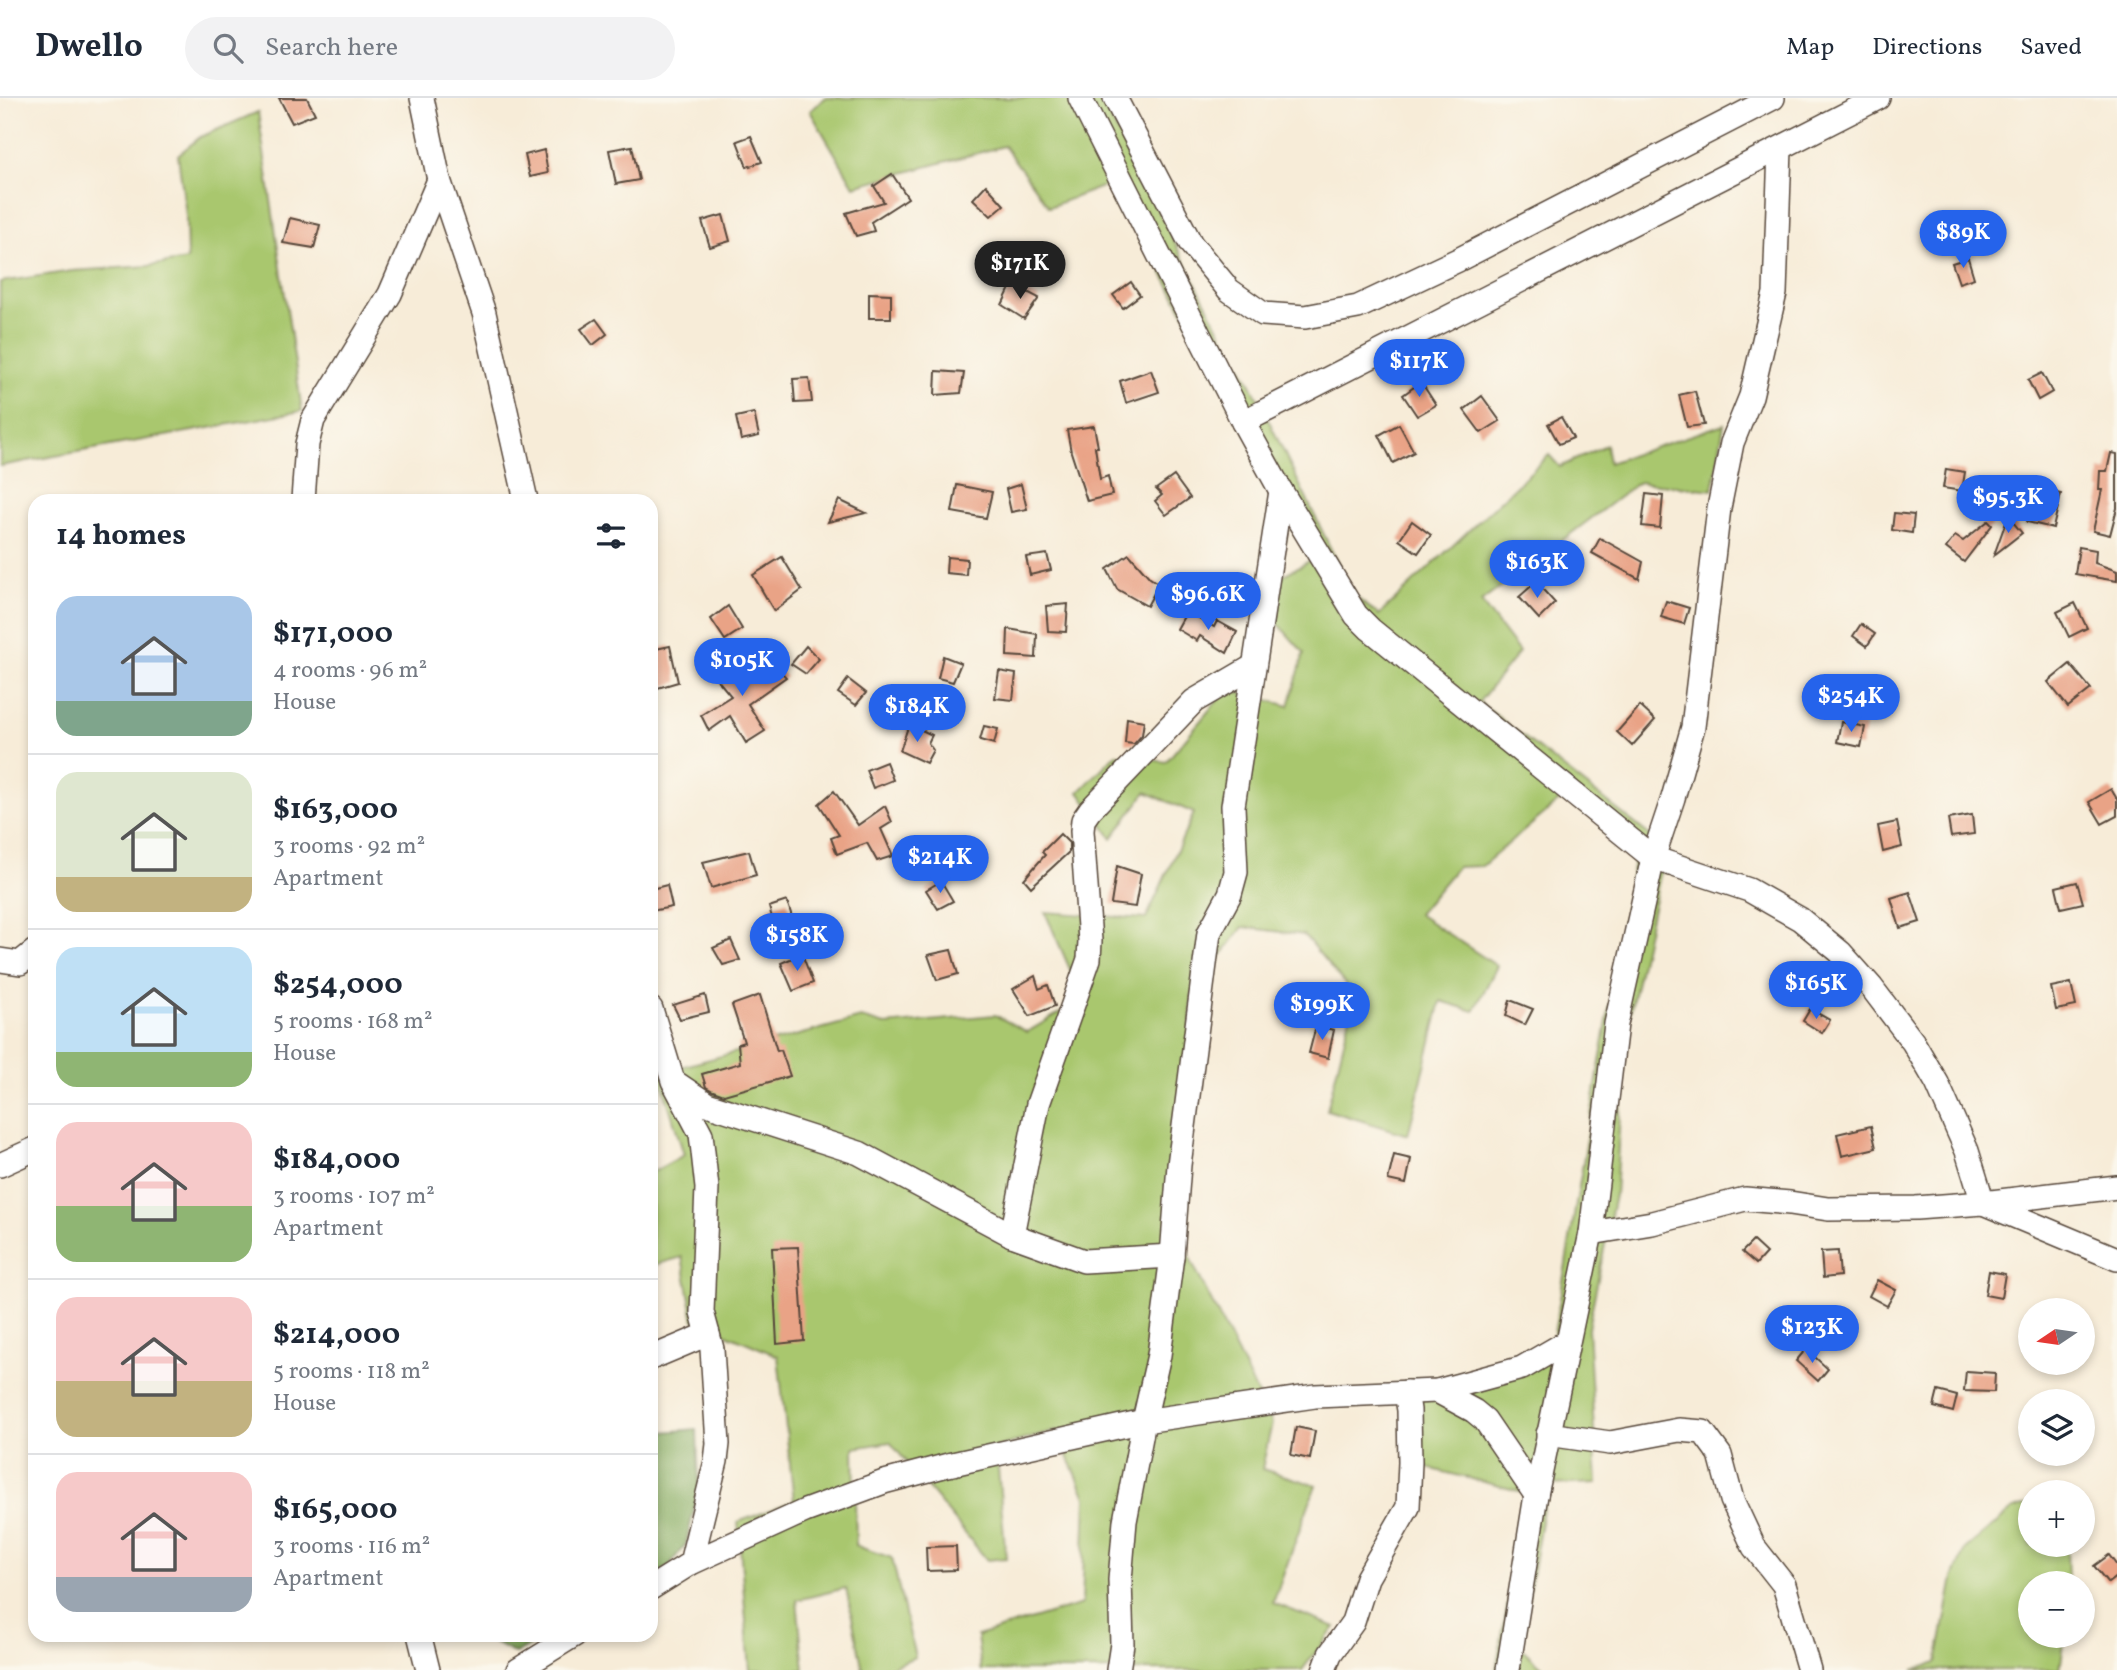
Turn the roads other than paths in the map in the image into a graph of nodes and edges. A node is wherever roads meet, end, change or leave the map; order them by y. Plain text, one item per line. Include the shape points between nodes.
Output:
1 (422, 98) edge
2 (1080, 98) edge
3 (1115, 98) edge
4 (1773, 98) edge
5 (1878, 98) edge
6 (1780, 149) junction
7 (439, 180) junction
8 (1243, 422) junction
9 (1281, 491) junction
10 (303, 494) edge
11 (525, 494) edge
12 (1254, 666) junction
13 (1653, 858) junction
14 (28, 956) edge
15 (0, 960) edge
16 (658, 1034) edge
17 (673, 1081) junction
18 (28, 1153) edge
19 (0, 1165) edge
20 (2117, 1187) edge
21 (1983, 1203) junction
22 (1591, 1233) junction
23 (1012, 1235) junction
24 (1172, 1256) junction
25 (2117, 1259) edge
26 (708, 1334) junction
27 (1567, 1342) junction
28 (658, 1355) edge
29 (1437, 1391) junction
30 (1406, 1392) junction
31 (1144, 1421) junction
32 (1548, 1434) junction
33 (1536, 1495) junction
34 (691, 1563) junction
35 (658, 1584) edge
36 (421, 1642) edge
37 (563, 1642) edge
38 (428, 1670) edge
39 (518, 1670) edge
40 (1118, 1670) edge
41 (1324, 1670) edge
42 (1508, 1670) edge
43 (1809, 1670) edge

1 - 7 street
2 - 8 street
3 - 4 street via 1191,244 1229,290 1262,314 1306,317 1358,307 1446,266
5 - 6 street
6 - 8 street
6 - 13 street via 1775,293 1718,508 1693,727
7 - 10 street via 390,293 313,421
7 - 11 street via 484,313
8 - 9 street
9 - 12 street
9 - 13 street via 1356,615 1370,629
12 - 23 street via 1194,701 1083,820 1088,959 1038,1104
12 - 24 street via 1233,806 1236,872 1209,933
13 - 21 street via 1749,890 1800,919 1840,952 1913,1042 1937,1083 1967,1151
13 - 22 street via 1616,1024
14 - 15 street via 20,962
16 - 17 street
17 - 23 street via 707,1104 859,1153
17 - 26 street via 701,1134 707,1188 702,1312
18 - 19 street
20 - 21 street
21 - 22 street via 1828,1209 1745,1199
21 - 25 street
22 - 27 street
23 - 24 street via 1084,1261
24 - 31 street via 1159,1355
26 - 28 street
26 - 34 street via 718,1444
27 - 29 street via 1521,1368
27 - 32 street
29 - 30 street
29 - 33 street via 1485,1420
30 - 31 street via 1315,1396
30 - 41 street via 1408,1507 1367,1578 1353,1622
31 - 34 street via 884,1482 805,1511
31 - 40 street via 1125,1521
32 - 33 street
32 - 43 street via 1610,1443 1679,1430 1703,1432 1720,1455 1732,1500 1755,1547 1784,1585
33 - 42 street
34 - 35 street
36 - 38 street
37 - 39 street

